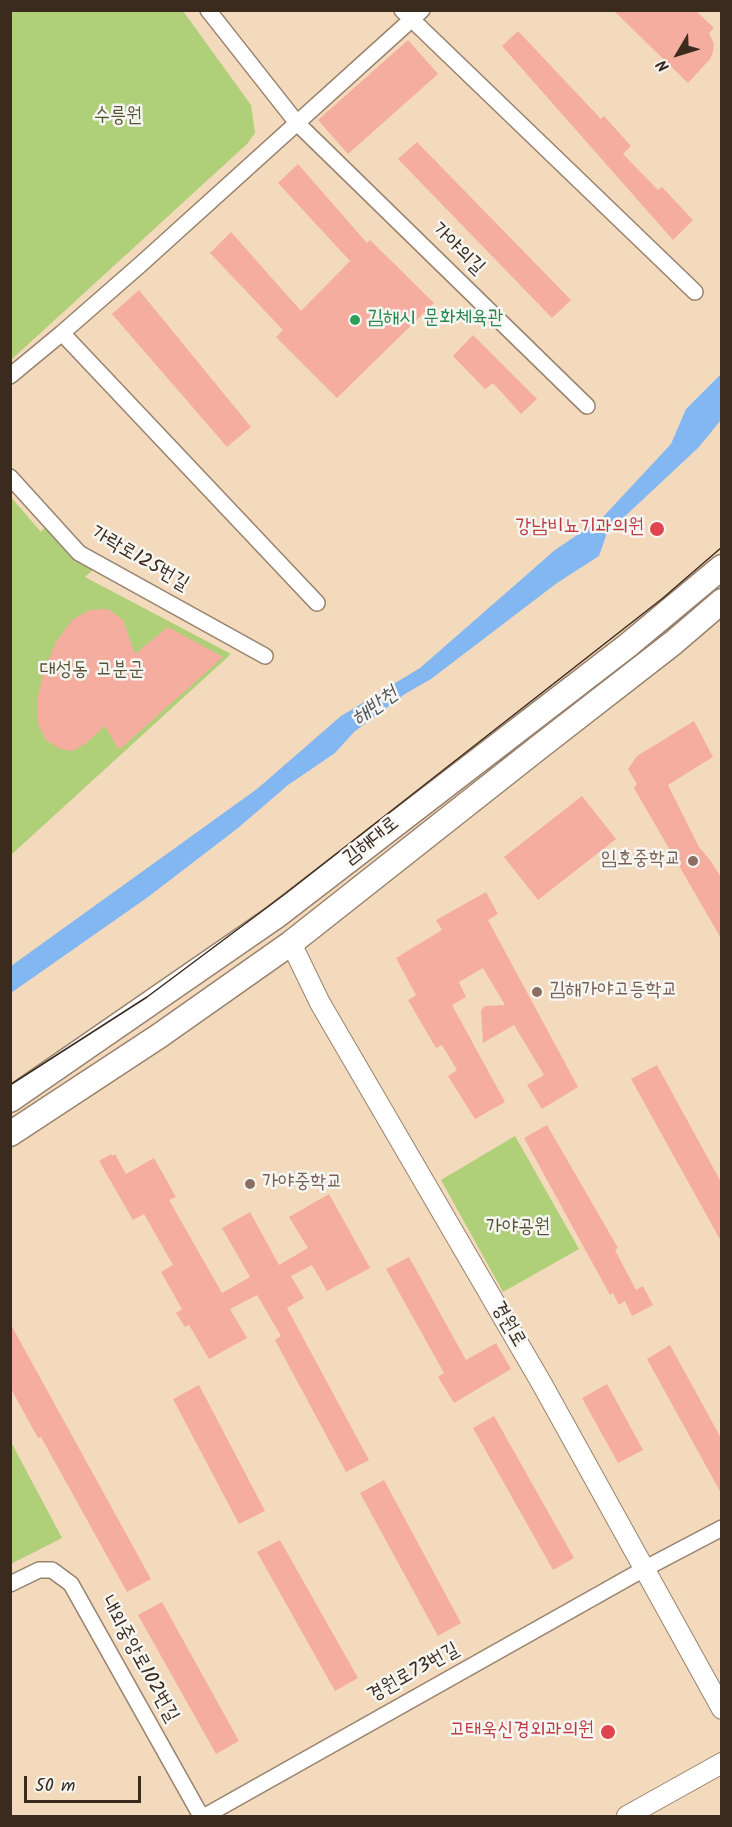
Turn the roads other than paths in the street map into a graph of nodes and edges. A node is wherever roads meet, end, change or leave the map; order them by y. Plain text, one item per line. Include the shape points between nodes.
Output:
1 (208, 10) edge
2 (412, 14) edge
3 (297, 123) junction
4 (695, 292) dead end
5 (62, 333) junction
6 (10, 376) edge
7 (587, 406) dead end
8 (10, 477) edge
9 (722, 567) edge
10 (722, 601) edge
11 (317, 603) dead end
12 (265, 656) dead end
13 (291, 943) junction
14 (10, 1100) edge
15 (10, 1134) edge
16 (722, 1528) edge
17 (644, 1569) junction
18 (10, 1584) edge
19 (722, 1709) edge
20 (722, 1763) edge
21 (203, 1816) edge
22 (627, 1816) edge

1 - 3 street, 가야의길
2 - 3 street
2 - 4 street
3 - 5 street
3 - 7 street, 가야의길
5 - 6 street
5 - 11 street
8 - 12 street, 가락로125번길 via 79,553
9 - 14 main road, 김해대로 via 627,646 275,917
10 - 13 main road, 김해대로
13 - 15 main road, 김해대로
13 - 17 street, 경원로 via 320,1003 542,1384
16 - 17 street, 경원로73번길
17 - 19 street, 경원로
17 - 21 street, 경원로73번길
18 - 21 street, 내외중앙로102번길 via 39,1570 52,1570 71,1584
20 - 22 street

